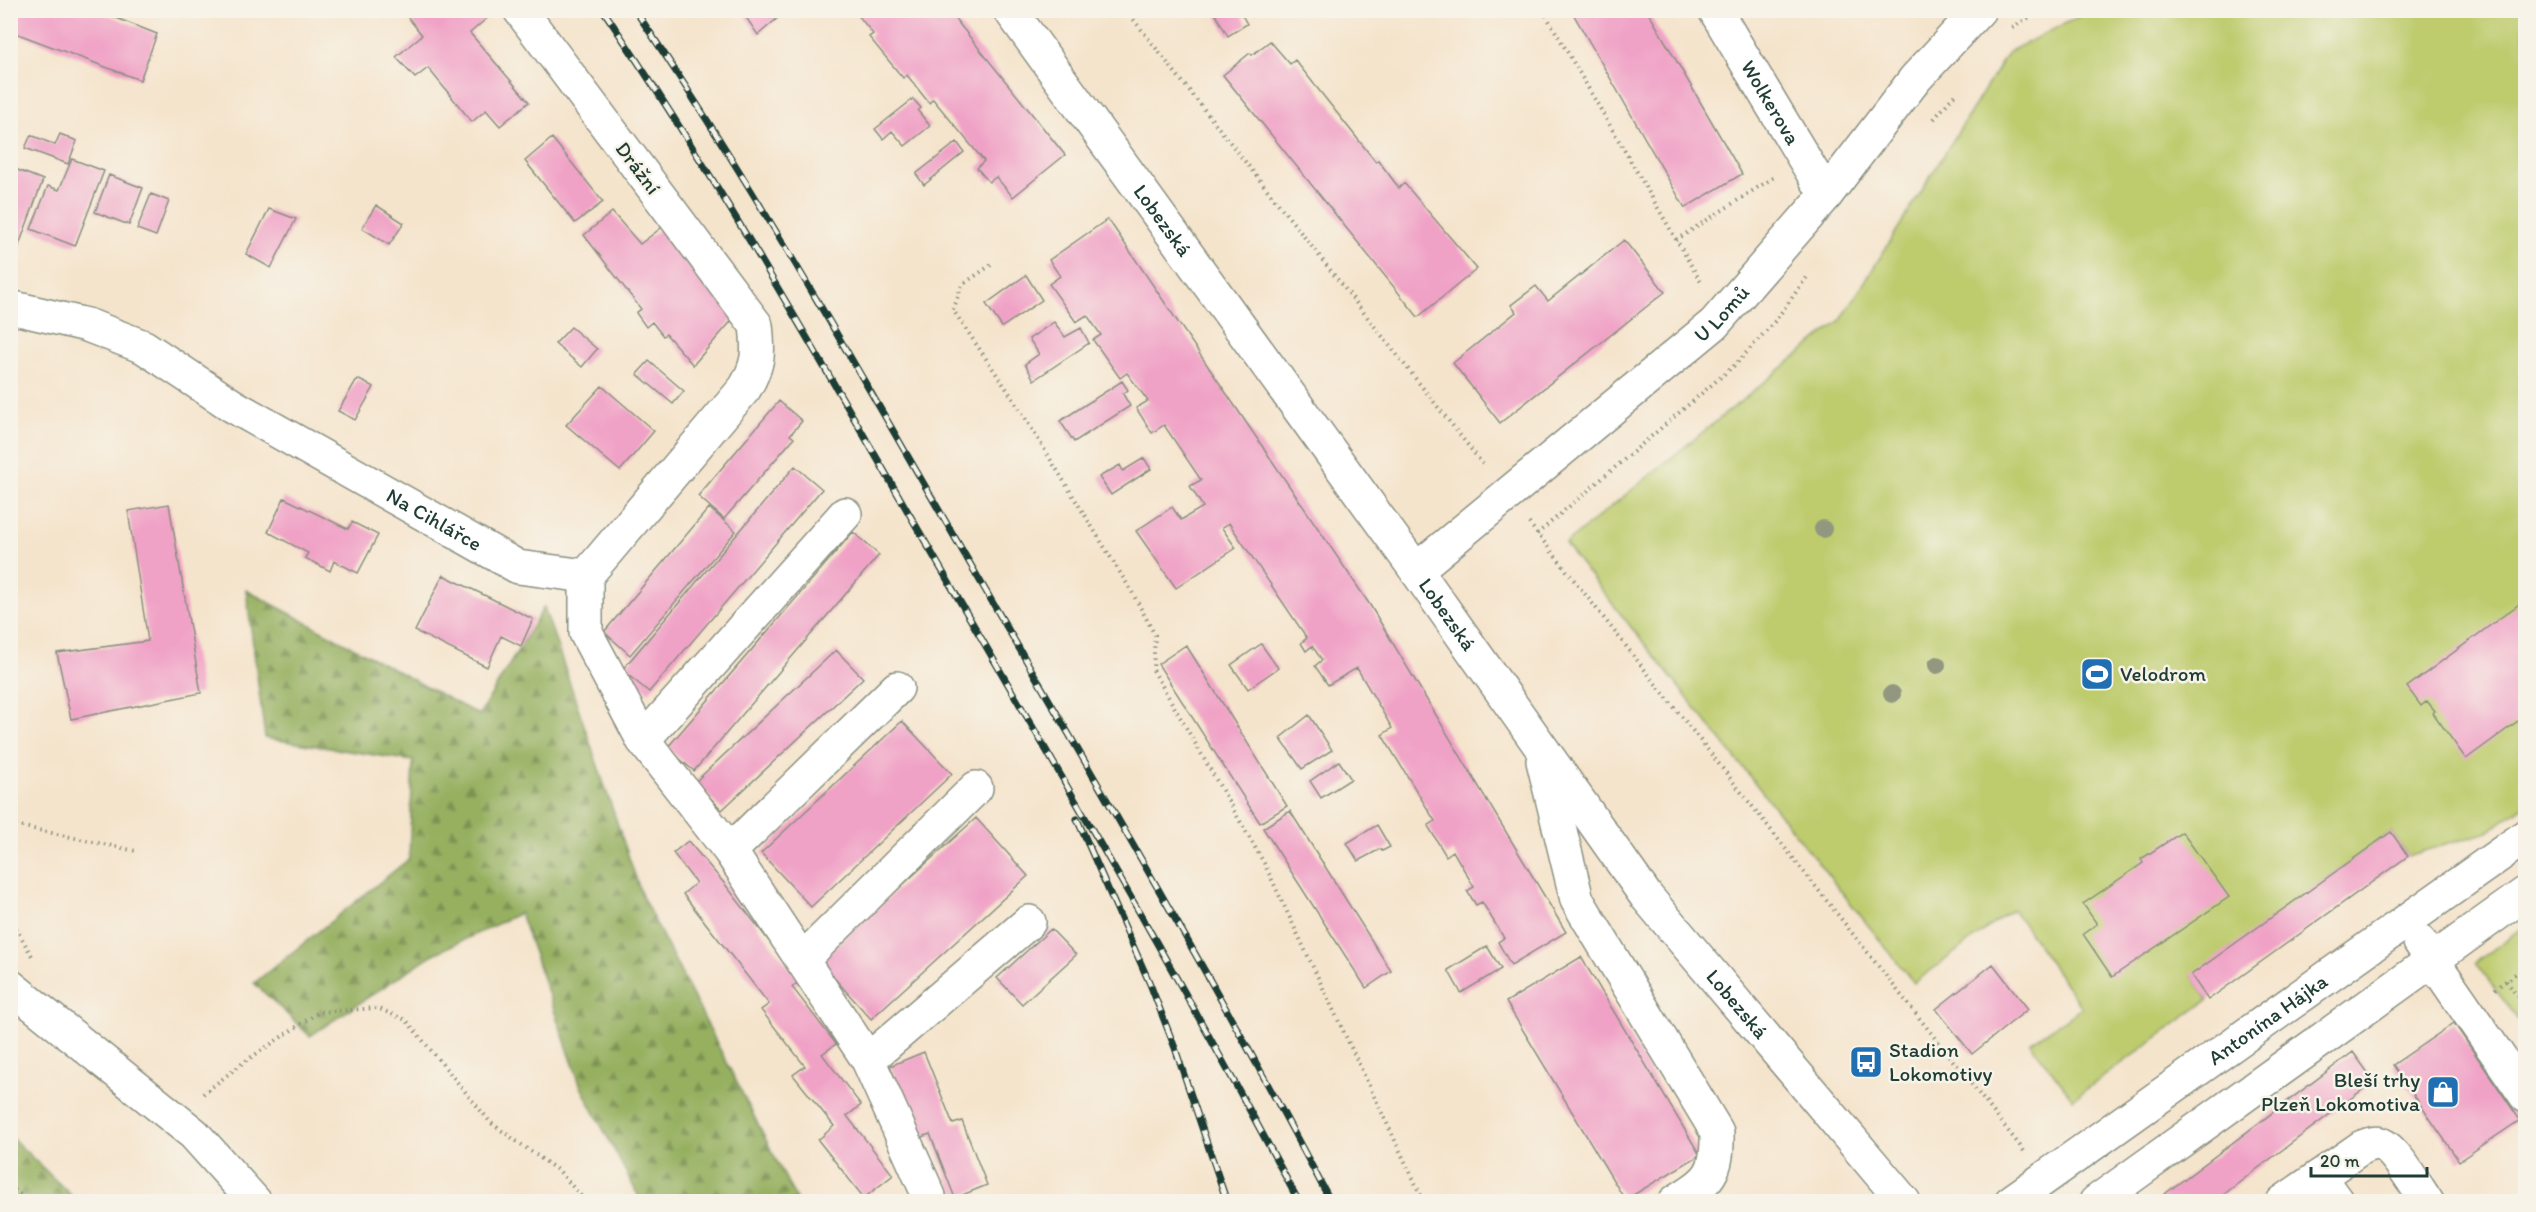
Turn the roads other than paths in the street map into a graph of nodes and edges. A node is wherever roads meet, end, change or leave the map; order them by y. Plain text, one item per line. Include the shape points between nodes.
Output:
1 (520, 10) edge
2 (1010, 10) edge
3 (1715, 10) edge
4 (1978, 10) edge
5 (1826, 195) junction
6 (10, 307) edge
7 (845, 514) dead end
8 (1416, 570) junction
9 (586, 576) junction
10 (897, 688) dead end
11 (643, 740) junction
12 (1539, 745) junction
13 (976, 788) dead end
14 (2526, 836) edge
15 (730, 851) junction
16 (2526, 893) edge
17 (1029, 922) dead end
18 (2406, 922) junction
19 (802, 960) junction
20 (2432, 960) junction
21 (10, 986) edge
22 (868, 1060) junction
23 (2526, 1096) edge
24 (2328, 1189) edge
25 (929, 1196) dead end
26 (255, 1202) edge
27 (1675, 1202) edge
28 (1904, 1202) edge
29 (2011, 1202) edge
30 (2096, 1202) edge
31 (2283, 1202) edge
32 (2427, 1202) edge

1 - 9 street, Drážní via 756,325 756,369 745,388
2 - 8 street, Lobezská
3 - 5 street, Wolkerova
4 - 5 street, U Lomů via 1916,79
5 - 8 street, U Lomů via 1714,324
6 - 9 street, Na Cihlářce via 87,324 144,346 233,406 518,567
7 - 11 street
8 - 12 street, Lobezská
9 - 11 street via 586,633
10 - 15 street
11 - 15 street
12 - 27 street via 1576,900 1717,1132 1718,1160 1702,1185
12 - 28 street, Lobezská via 1646,896
13 - 19 street
14 - 18 street, Antonína Hájka
15 - 19 street
16 - 20 street
17 - 22 street
18 - 20 street
18 - 29 street, Antonína Hájka
19 - 22 street
20 - 23 street
20 - 30 street
21 - 26 street via 194,1134
22 - 25 street
24 - 31 street
24 - 32 street via 2362,1148 2381,1144 2390,1150

